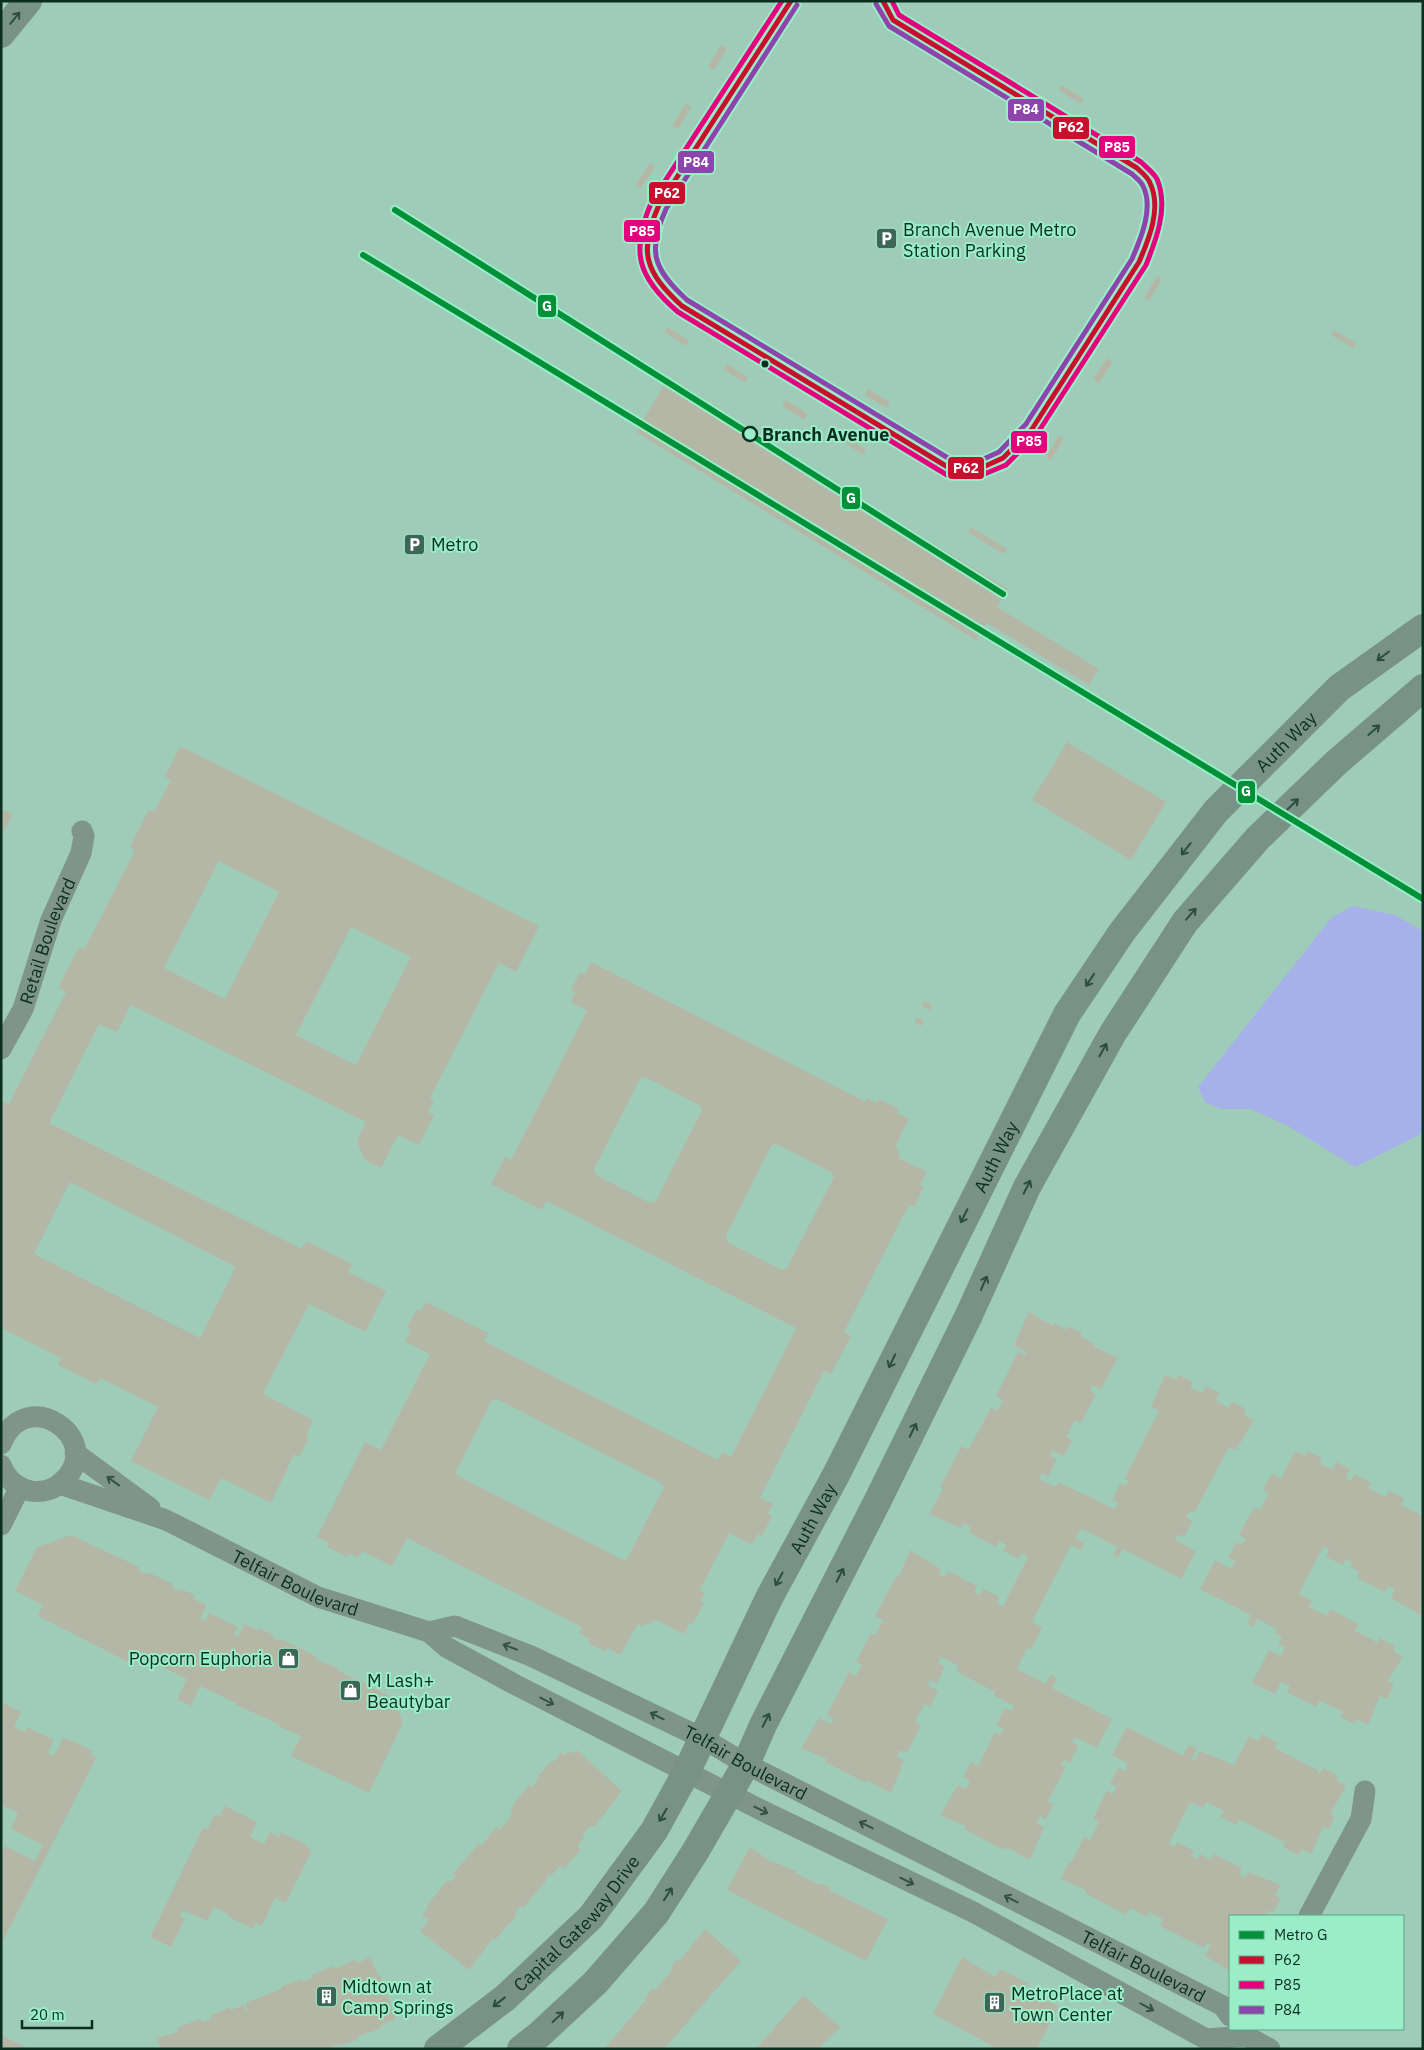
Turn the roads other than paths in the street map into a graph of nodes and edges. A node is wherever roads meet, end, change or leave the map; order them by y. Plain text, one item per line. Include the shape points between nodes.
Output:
1 (28, 1) edge
2 (1, 34) edge
3 (1423, 628) edge
4 (1423, 688) edge
5 (82, 831) dead end
6 (1, 1049) edge
7 (7, 1424) edge
8 (1, 1444) edge
9 (75, 1453) junction
10 (1, 1465) edge
11 (60, 1484) junction
12 (20, 1487) junction
13 (166, 1520) junction
14 (1, 1525) edge
15 (429, 1632) junction
16 (702, 1738) junction
17 (746, 1764) junction
18 (686, 1772) junction
19 (1365, 1791) dead end
20 (725, 1798) junction
21 (1310, 1915) edge
22 (1054, 1921) junction
23 (1042, 1951) junction
24 (1229, 2015) edge
25 (1243, 2036) edge
26 (438, 2049) edge
27 (521, 2049) edge
28 (1270, 2049) edge

2 -> 1 street
3 -> 16 street, Auth Way via 1339,688 1216,811 1122,932 1067,1014 836,1475 769,1598
17 -> 4 street via 965,1324 1027,1187 1113,1033 1185,922 1258,838 1337,762
5 - 6 street, Retail Boulevard via 80,854 51,920 23,1009
7 - 8 street
7 - 9 street via 35,1416 58,1422 73,1441
9 - 11 street via 71,1471
13 -> 9 street, Telfair Boulevard
10 - 12 street via 6,1475
11 - 12 street via 40,1492
11 - 13 street, Telfair Boulevard
12 - 14 street
13 - 15 street, Telfair Boulevard via 318,1597
16 -> 15 street, Telfair Boulevard via 531,1656 464,1629 456,1626
15 -> 18 street, Telfair Boulevard via 471,1661
16 - 17 street, Telfair Boulevard
16 - 18 street, Auth Way
17 - 20 street
22 -> 17 street, Telfair Boulevard
18 - 20 street, Telfair Boulevard
18 -> 26 street, Capital Gateway Drive via 654,1831 591,1917 505,1998
19 - 21 street via 1361,1819
20 -> 23 street, Telfair Boulevard via 973,1912
27 -> 20 street via 595,1983 656,1913
22 - 23 street
22 - 24 street, Telfair Boulevard via 1223,2006
23 -> 25 street, Telfair Boulevard via 1206,2038
25 - 28 street, Telfair Boulevard

